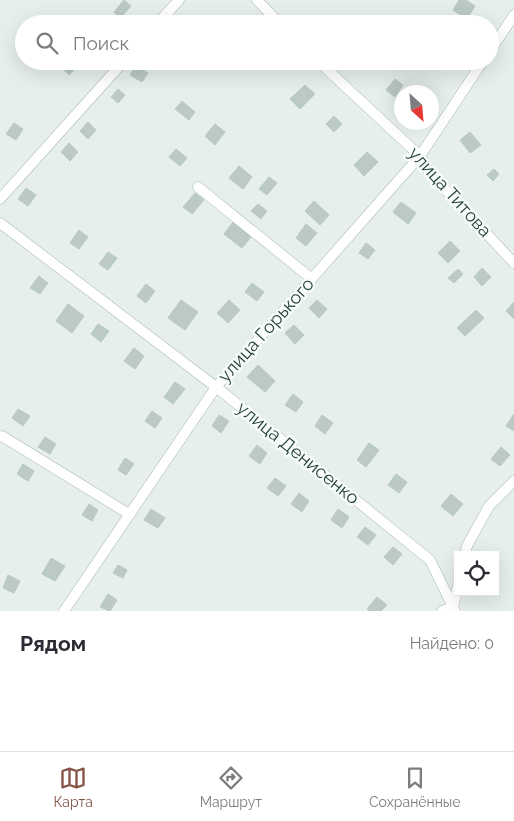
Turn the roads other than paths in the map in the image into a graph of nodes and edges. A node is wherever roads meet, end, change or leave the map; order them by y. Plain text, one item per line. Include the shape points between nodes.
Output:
1 (179, 0) edge
2 (258, 0) edge
3 (165, 15) edge
4 (272, 15) edge
5 (514, 15) edge
6 (499, 38) edge
7 (116, 70) edge
8 (328, 70) edge
9 (477, 70) edge
10 (420, 156) junction
11 (198, 187) dead end
12 (0, 199) edge
13 (0, 223) edge
14 (514, 263) edge
15 (312, 279) junction
16 (216, 387) junction
17 (2, 436) dead end
18 (514, 481) edge
19 (129, 514) junction
20 (466, 551) edge
21 (456, 596) edge
22 (454, 609) edge
23 (64, 611) edge
24 (442, 611) edge

1 - 3 street
2 - 4 street
5 - 6 street
7 - 12 street
8 - 10 street, улица Титова
9 - 10 street, улица Горького
10 - 14 street, улица Титова via 429,172
10 - 15 street, улица Горького
11 - 15 street
13 - 16 street, улица Денисенко
15 - 16 street, улица Горького
16 - 19 street, улица Горького
16 - 22 street, улица Денисенко via 430,560
17 - 19 street
18 - 20 street via 489,506
19 - 23 street, улица Горького
21 - 22 street
22 - 24 street

